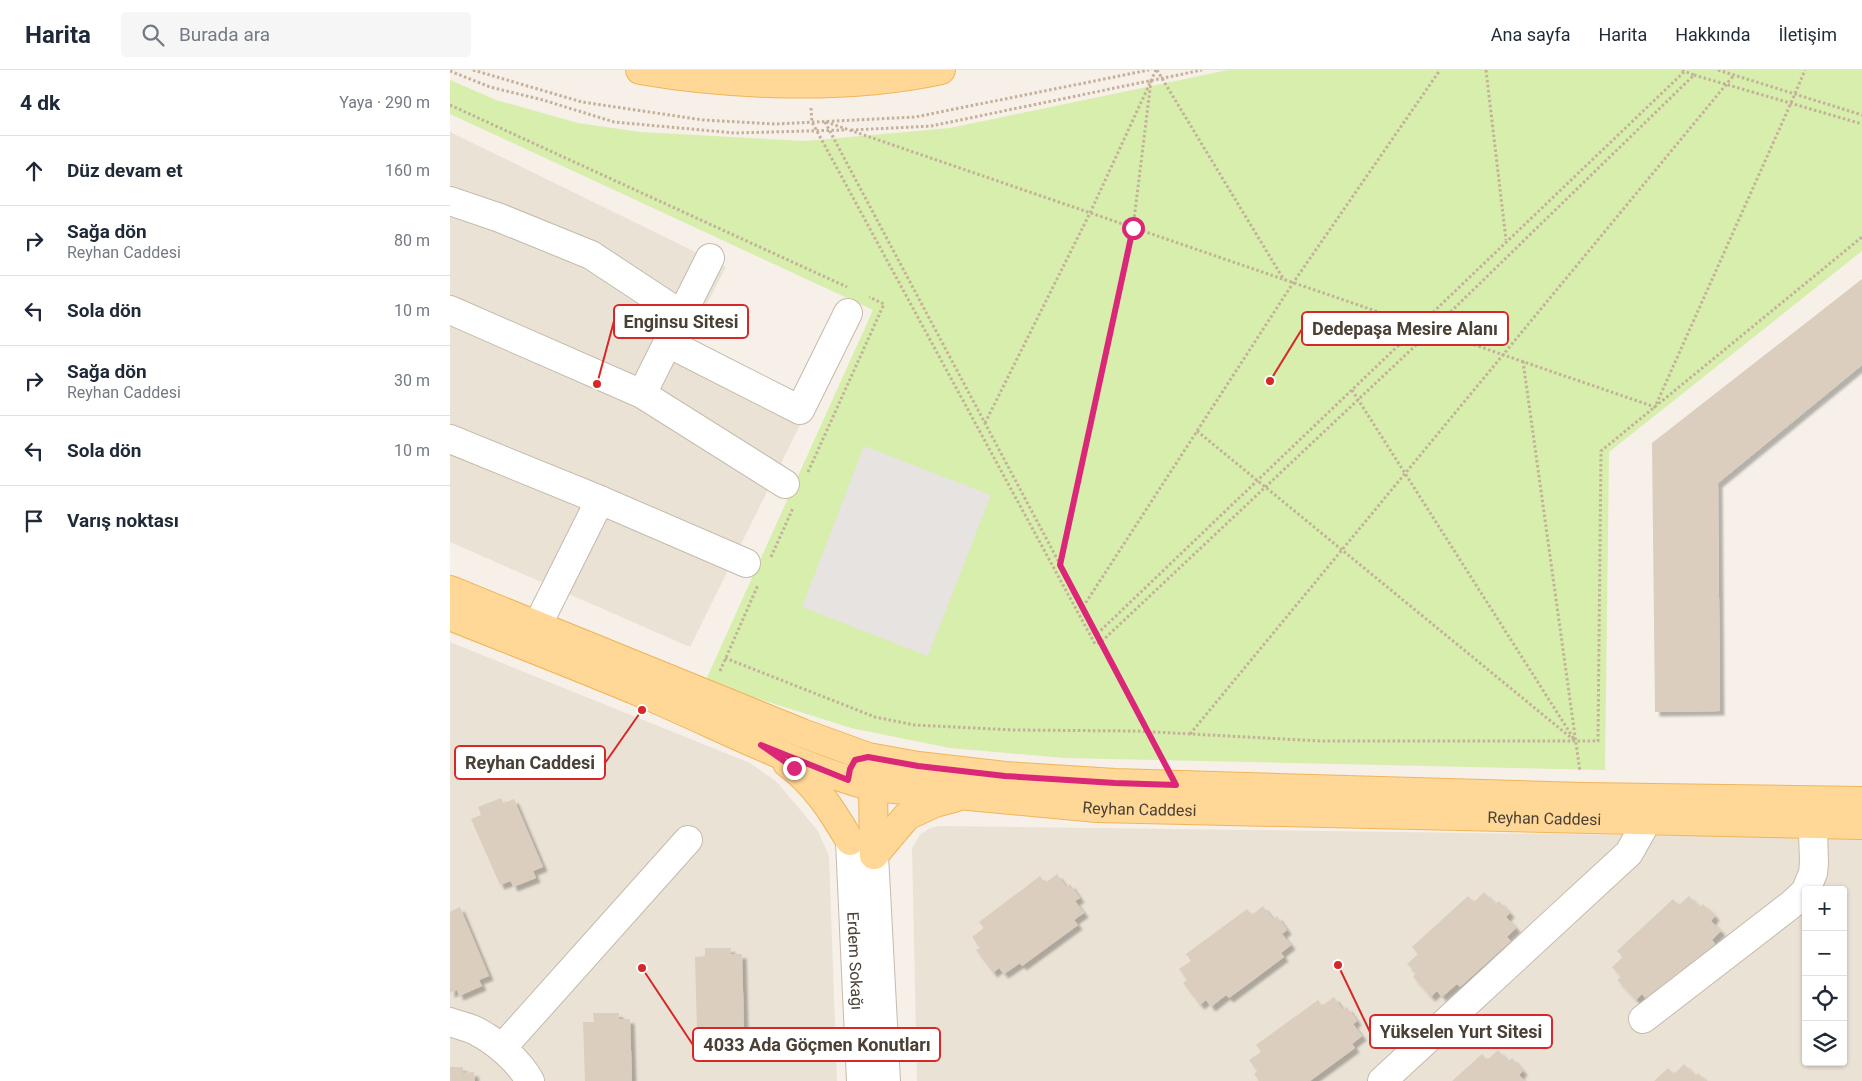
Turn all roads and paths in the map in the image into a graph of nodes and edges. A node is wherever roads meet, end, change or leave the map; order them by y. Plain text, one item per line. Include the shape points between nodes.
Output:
1 (640, 70) edge
2 (941, 70) edge
3 (1157, 70) edge
4 (1440, 70) edge
5 (1486, 70) edge
6 (1684, 70) edge
7 (1718, 70) edge
8 (1804, 70) edge
9 (1694, 75) junction
10 (1734, 75) junction
11 (1151, 81) junction
12 (808, 83) junction
13 (1726, 84) junction
14 (1795, 94) junction
15 (1791, 103) junction
16 (1862, 115) edge
17 (1862, 124) edge
18 (450, 201) edge
19 (1090, 213) junction
20 (1133, 228) junction
21 (1862, 237) edge
22 (1506, 240) junction
23 (710, 258) dead end
24 (1285, 280) junction
25 (1293, 283) junction
26 (450, 310) edge
27 (848, 313) dead end
28 (682, 315) junction
29 (1419, 325) junction
30 (1432, 330) junction
31 (668, 343) junction
32 (1504, 354) junction
33 (1523, 361) junction
34 (1352, 390) junction
35 (642, 394) junction
36 (1358, 400) junction
37 (1655, 407) junction
38 (985, 423) junction
39 (1197, 431) junction
40 (450, 439) edge
41 (1406, 473) junction
42 (1257, 480) junction
43 (785, 484) dead end
44 (1265, 488) junction
45 (600, 500) junction
46 (1341, 551) junction
47 (746, 563) dead end
48 (1060, 565) junction
49 (450, 590) edge
50 (1083, 607) junction
51 (450, 616) edge
52 (537, 626) junction
53 (1096, 634) junction
54 (1101, 642) junction
55 (725, 658) dead end
56 (1150, 732) junction
57 (1189, 734) junction
58 (1576, 742) junction
59 (761, 745) junction
60 (868, 757) junction
61 (861, 784) junction
62 (1176, 785) junction
63 (960, 796) junction
64 (1584, 797) junction
65 (1862, 801) edge
66 (1651, 810) junction
67 (1813, 812) junction
68 (1862, 825) edge
69 (688, 840) dead end
70 (850, 841) junction
71 (874, 855) junction
72 (1808, 886) edge
73 (1802, 894) edge
74 (1643, 1019) dead end
75 (450, 1022) edge
76 (502, 1048) junction
77 (530, 1081) edge
78 (862, 1081) edge
79 (886, 1081) edge
80 (1382, 1081) edge

1 - 12 main road via 732,82
2 - 12 main road via 867,81
3 - 11 path
3 - 24 path
4 - 25 path
5 - 22 path
6 - 9 path
6 - 22 path
7 - 10 path
8 - 14 path
9 - 13 path
9 - 30 path
10 - 13 path
10 - 14 path
11 - 19 path
11 - 20 path
12 - 54 path via 812,122 1095,644
13 - 15 path
13 - 32 path
14 - 15 path
14 - 16 path
15 - 17 path
15 - 37 path
18 - 28 street via 591,255
19 - 20 path
19 - 38 path
19 - 38 path via 825,122
20 - 24 path
20 - 48 path
21 - 37 path
22 - 29 path
23 - 28 street
24 - 25 path
25 - 29 path
25 - 39 path
26 - 35 street
27 - 31 street via 800,410
28 - 31 street
29 - 30 path
29 - 34 path
30 - 32 path
30 - 36 path
31 - 35 street
32 - 33 path
32 - 41 path
33 - 37 path
33 - 58 path
34 - 36 path
34 - 42 path
35 - 43 street
36 - 41 path
36 - 44 path
37 - 58 path via 1601,451 1598,742
38 - 48 path
39 - 42 path
39 - 50 path
40 - 45 street
41 - 46 path
41 - 58 path
42 - 44 path
42 - 53 path
44 - 46 path
44 - 54 path
45 - 47 street
45 - 52 street
46 - 57 path
46 - 58 path
48 - 50 path
49 - 52 main road, Reyhan Caddesi
50 - 53 path
51 - 59 main road, Reyhan Caddesi
52 - 60 main road, Reyhan Caddesi
53 - 54 path
54 - 56 path
55 - 56 path via 875,717 914,725
56 - 57 path
56 - 62 path
57 - 58 path via 1320,741
58 - 64 path
59 - 61 main road, Reyhan Caddesi
59 - 70 main road via 811,784
60 - 61 main road via 855,760 850,769
60 - 62 main road, Reyhan Caddesi via 1005,776
61 - 63 main road, Reyhan Caddesi
61 - 70 main road
61 - 71 main road
62 - 64 main road, Reyhan Caddesi
63 - 66 main road, Reyhan Caddesi via 1097,808
63 - 71 main road via 908,816
64 - 66 main road, Reyhan Caddesi
65 - 67 main road, Reyhan Caddesi
66 - 67 main road, Reyhan Caddesi
66 - 80 street via 1629,853
67 - 68 main road, Reyhan Caddesi
67 - 72 street via 1814,863
69 - 76 street
70 - 78 street, Erdem Sokağı
71 - 79 street, Erdem Sokağı
73 - 74 street
75 - 76 street via 476,1031
76 - 77 street via 526,1072

